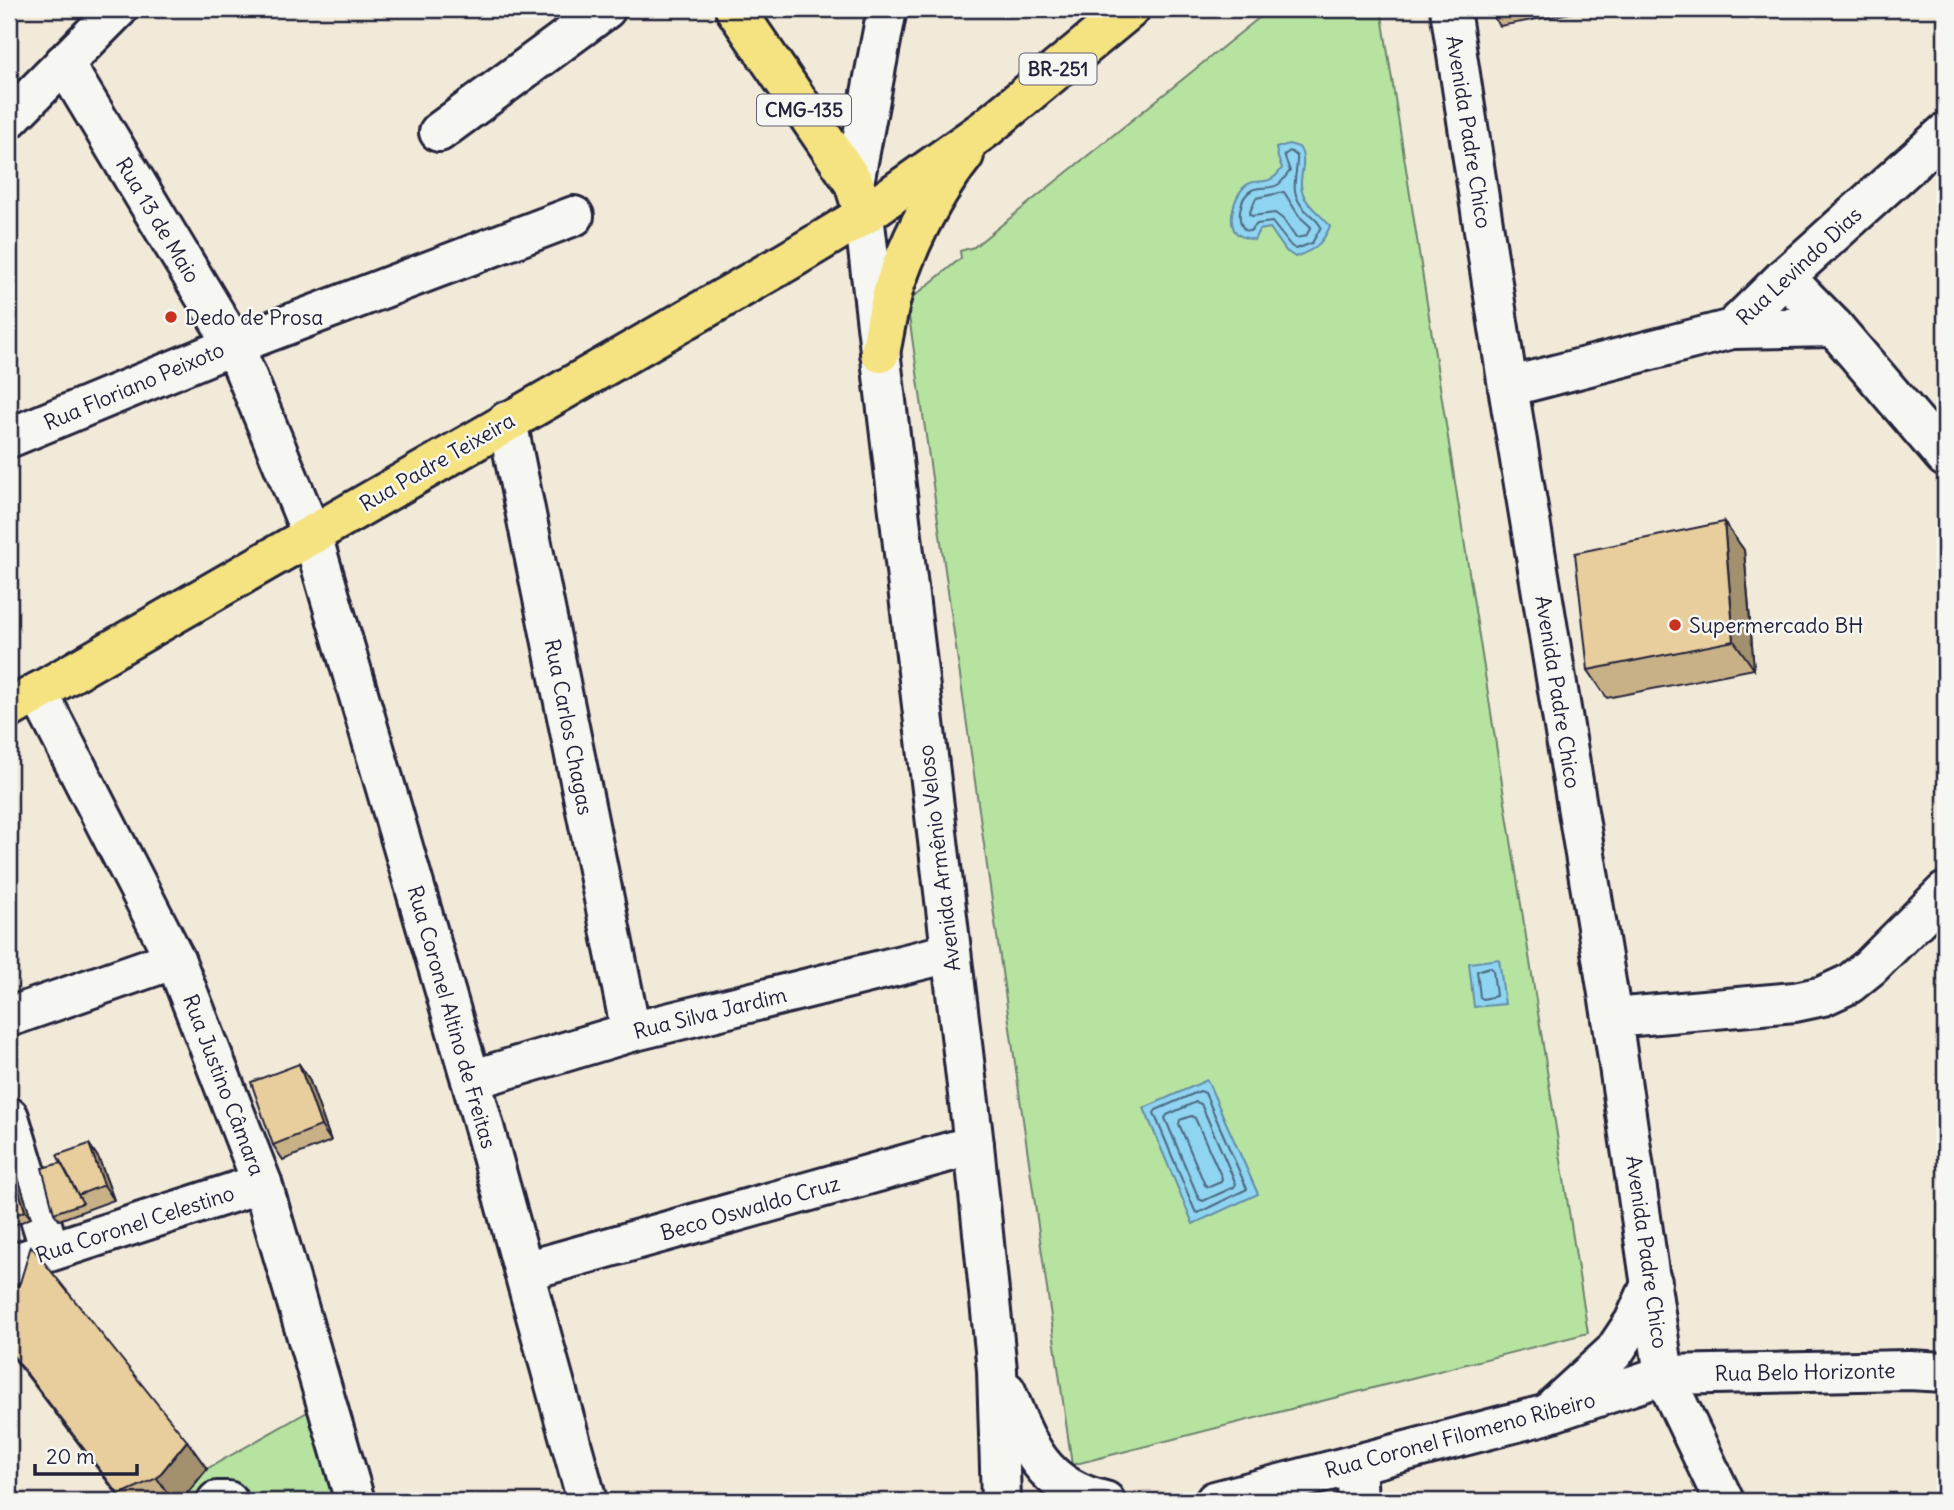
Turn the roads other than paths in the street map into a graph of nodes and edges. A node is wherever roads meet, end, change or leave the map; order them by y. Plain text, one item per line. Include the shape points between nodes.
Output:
1 (118, 9) edge
2 (606, 9) edge
3 (735, 9) edge
4 (887, 9) edge
5 (1130, 9) edge
6 (1450, 9) edge
7 (64, 63) junction
8 (9, 118) edge
9 (985, 129) junction
10 (439, 132) dead end
11 (1945, 133) edge
12 (859, 199) junction
13 (574, 216) dead end
14 (1785, 277) junction
15 (1834, 327) junction
16 (1732, 329) junction
17 (234, 345) junction
18 (880, 353) junction
19 (1508, 387) junction
20 (507, 421) junction
21 (9, 438) edge
22 (1945, 457) edge
23 (312, 535) junction
24 (17, 703) edge
25 (1945, 892) edge
26 (950, 953) junction
27 (175, 959) junction
28 (9, 1017) edge
29 (1612, 1018) junction
30 (631, 1032) junction
31 (471, 1080) junction
32 (9, 1117) edge
33 (974, 1145) junction
34 (262, 1183) junction
35 (50, 1251) junction
36 (9, 1265) edge
37 (525, 1271) junction
38 (1652, 1282) junction
39 (997, 1370) junction
40 (1945, 1372) edge
41 (1664, 1376) junction
42 (1544, 1415) junction
43 (1356, 1464) junction
44 (217, 1501) edge
45 (228, 1501) edge
46 (355, 1501) edge
47 (587, 1501) edge
48 (1001, 1501) edge
49 (1105, 1501) edge
50 (1215, 1501) edge
51 (1358, 1501) edge
52 (1724, 1501) edge

1 - 7 street
2 - 10 street
3 - 12 main road, CMG-135
4 - 12 street, Avenida Armênio Veloso
5 - 9 main road, BR-251
6 - 19 street, Avenida Padre Chico
7 - 8 street
7 - 17 street, Rua 13 de Maio
9 - 12 main road, BR-251
9 - 18 main road via 946,178 916,232 894,286
11 - 14 street, Rua Levindo Dias
12 - 18 street, Avenida Armênio Veloso
12 - 20 main road, Rua Padre Teixeira via 788,261
13 - 17 street, Rua Floriano Peixoto
14 - 15 street
14 - 16 street, Rua Levindo Dias
15 - 16 street
15 - 22 street
16 - 19 street, Rua Levindo Dias
17 - 21 street, Rua Floriano Peixoto
17 - 23 street, Rua 13 de Maio
18 - 26 street, Avenida Armênio Veloso
19 - 29 street, Avenida Padre Chico
20 - 23 main road, Rua Padre Teixeira
20 - 30 street, Rua Carlos Chagas
23 - 24 main road, Rua Padre Teixeira
23 - 31 street, Rua Coronel Altino de Freitas
24 - 27 street, Rua Justino Câmara
25 - 29 street via 1870,967 1823,996
26 - 30 street, Rua Silva Jardim
26 - 33 street, Avenida Armênio Veloso
27 - 28 street
27 - 34 street, Rua Justino Câmara
29 - 38 street, Avenida Padre Chico
30 - 31 street, Rua Silva Jardim
31 - 37 street, Rua Coronel Altino de Freitas
32 - 35 street
33 - 37 street, Beco Oswaldo Cruz
33 - 39 street, Avenida Armênio Veloso
34 - 35 street, Rua Coronel Celestino
34 - 46 street, Rua Justino Câmara
35 - 36 street, Rua Coronel Celestino
37 - 47 street, Rua Coronel Altino de Freitas
38 - 41 street, Avenida Padre Chico
38 - 42 street via 1614,1352
39 - 48 street, Avenida Armênio Veloso
39 - 49 street via 1038,1460 1058,1483
40 - 41 street, Rua Belo Horizonte
41 - 42 street, Rua Coronel Filomeno Ribeiro
41 - 52 street, Avenida Padre Chico
42 - 43 street, Rua Coronel Filomeno Ribeiro
43 - 50 street, Rua Coronel Filomeno Ribeiro
43 - 51 street
44 - 45 street

